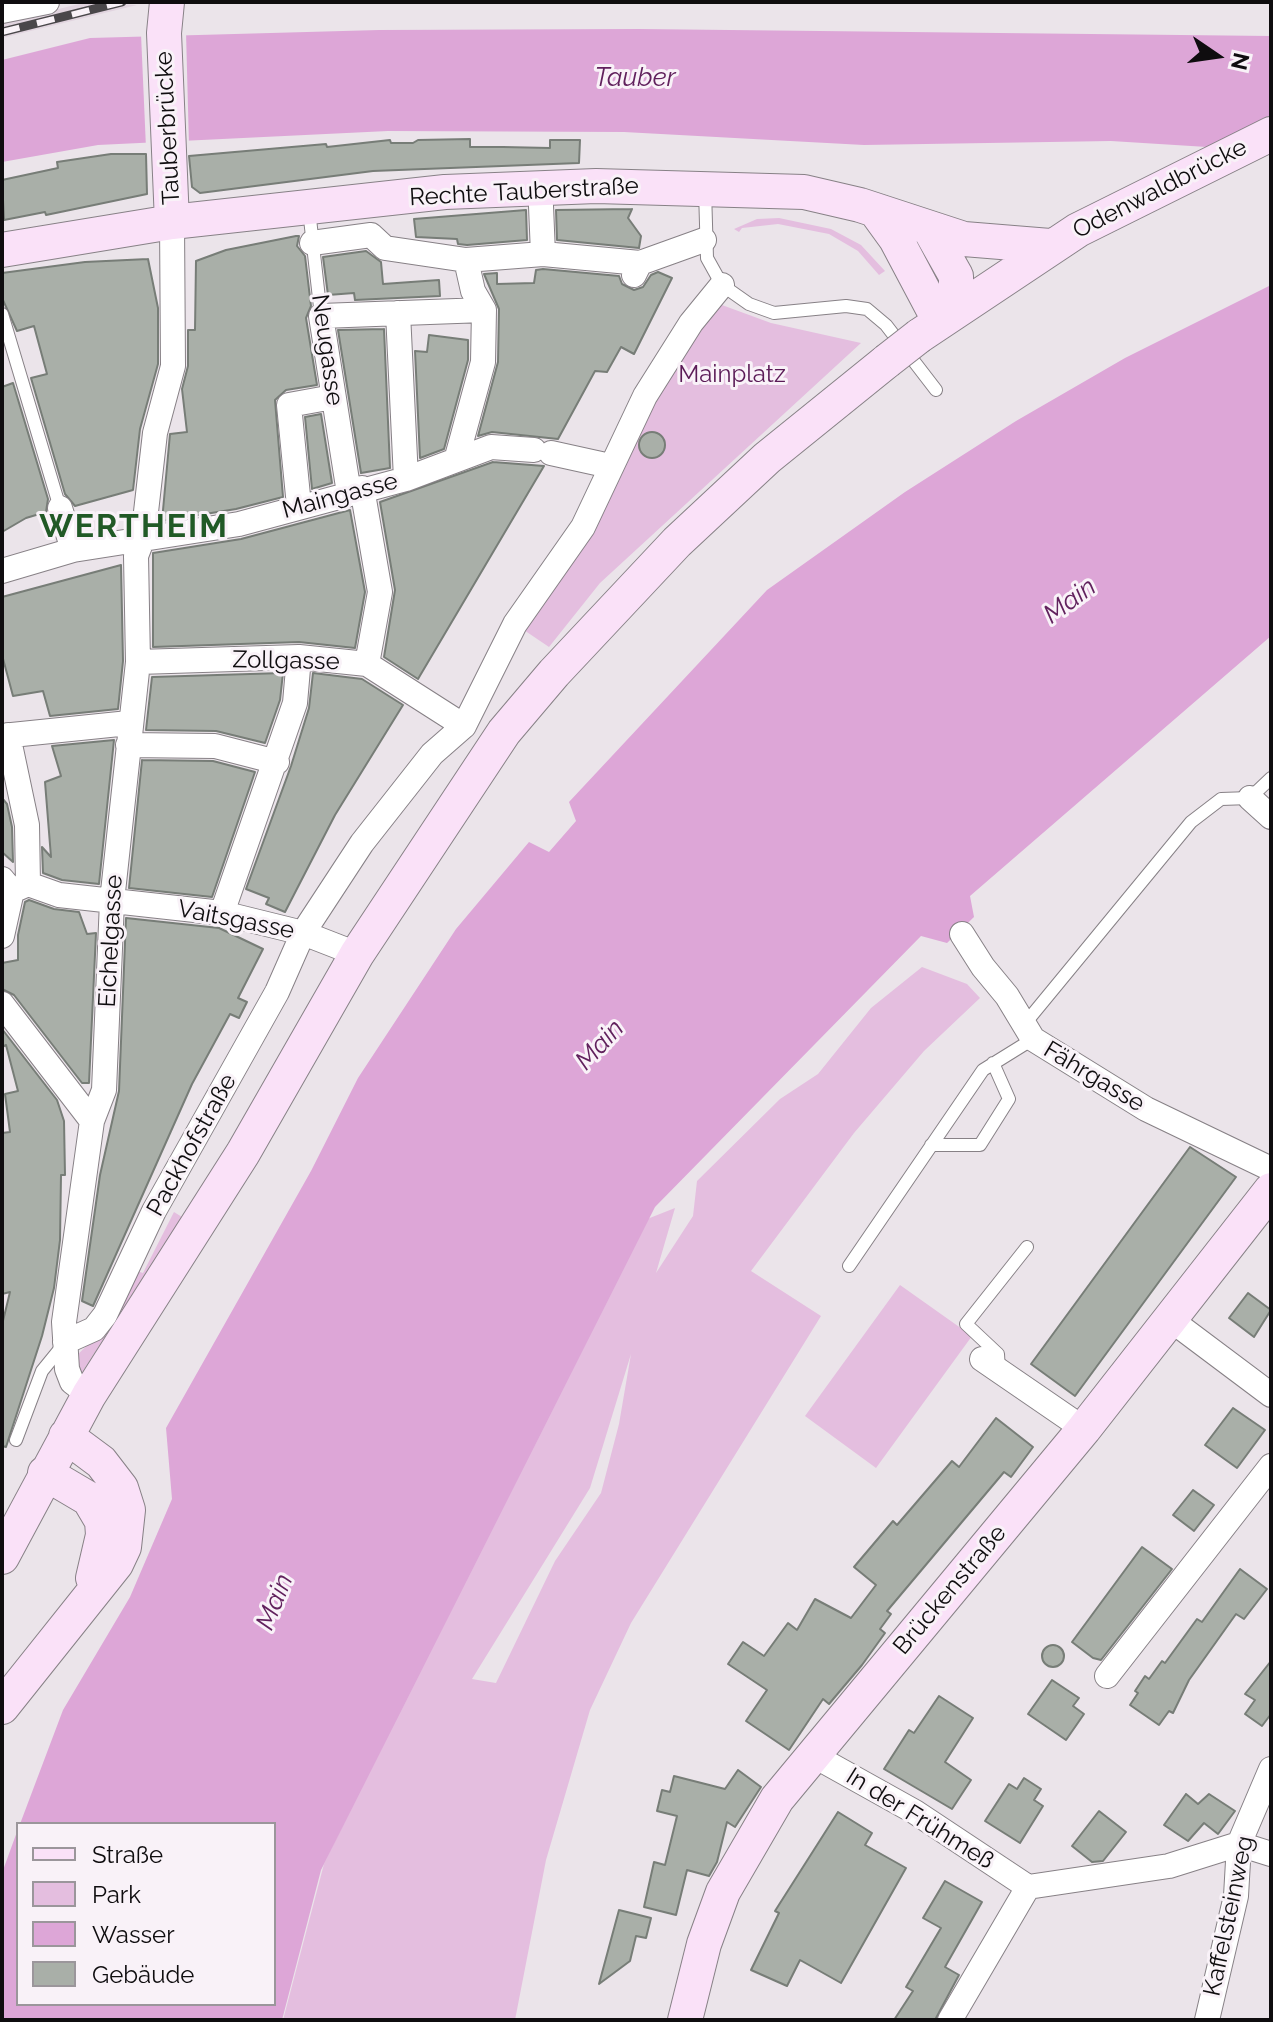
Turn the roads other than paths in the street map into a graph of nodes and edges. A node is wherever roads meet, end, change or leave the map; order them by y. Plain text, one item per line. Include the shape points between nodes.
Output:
1 (47, 2) edge
2 (2, 11) edge
3 (165, 18) edge
4 (1271, 134) edge
5 (705, 187) junction
6 (541, 206) dead end
7 (308, 207) junction
8 (868, 208) junction
9 (172, 222) junction
10 (929, 228) junction
11 (1064, 238) junction
12 (704, 240) junction
13 (312, 243) junction
14 (2, 250) edge
15 (543, 254) junction
16 (466, 260) junction
17 (722, 285) junction
18 (484, 310) junction
19 (398, 313) junction
20 (2, 314) edge
21 (321, 316) junction
22 (938, 323) junction
23 (936, 390) dead end
24 (333, 397) junction
25 (457, 457) junction
26 (610, 466) junction
27 (406, 479) junction
28 (356, 491) junction
29 (299, 506) junction
30 (60, 508) joint
31 (143, 538) junction
32 (73, 550) junction
33 (2, 571) edge
34 (299, 657) junction
35 (138, 662) junction
36 (367, 664) junction
37 (464, 726) junction
38 (128, 734) junction
39 (5, 735) edge
40 (277, 762) junction
41 (1271, 778) edge
42 (1250, 798) junction
43 (1271, 817) edge
44 (14, 884) edge
45 (112, 901) junction
46 (222, 913) junction
47 (303, 933) junction
48 (962, 934) dead end
49 (2, 936) edge
50 (357, 954) junction
51 (2, 1004) edge
52 (1028, 1032) junction
53 (993, 1063) junction
54 (92, 1121) junction
55 (931, 1145) junction
56 (1271, 1169) edge
57 (1271, 1190) edge
58 (1027, 1247) dead end
59 (849, 1266) dead end
60 (1171, 1320) junction
61 (65, 1342) junction
62 (990, 1365) joint
63 (89, 1395) junction
64 (1271, 1395) edge
65 (1084, 1429) junction
66 (66, 1436) junction
67 (16, 1440) dead end
68 (1271, 1466) edge
69 (45, 1473) junction
70 (2, 1557) edge
71 (88, 1598) junction
72 (1107, 1676) dead end
73 (2, 1707) edge
74 (811, 1754) junction
75 (1271, 1769) edge
76 (1239, 1844) junction
77 (1271, 1854) edge
78 (1028, 1887) junction
79 (685, 2020) edge
80 (950, 2020) edge
81 (1207, 2020) edge

1 - 2 street
3 - 9 main road, Tauberbrücke
4 - 11 main road, Odenwaldbrücke
5 - 7 main road, Rechte Tauberstraße via 493,190
5 - 8 main road, Rechte Tauberstraße via 804,192
5 - 12 lane
6 - 15 street
7 - 9 main road, Rechte Tauberstraße
7 - 13 lane, Neugasse
8 - 10 main road, Rechte Tauberstraße
8 - 22 main road via 896,239
9 - 14 main road, Rechte Tauberstraße
9 - 31 street, Eichelgasse via 173,366 155,433
10 - 11 main road, Rechte Tauberstraße via 983,242
10 - 22 main road via 956,276
11 - 22 main road, Odenwaldbrücke
12 - 15 street via 637,269
12 - 17 lane via 712,272
13 - 16 street via 371,235 385,248
13 - 21 lane, Neugasse
15 - 16 street
16 - 18 street
17 - 23 lane via 774,313 867,309 886,325
17 - 26 street via 653,384
18 - 19 street
18 - 25 street via 483,362
19 - 21 street
19 - 27 street
20 - 30 lane
21 - 24 street, Neugasse
22 - 50 main road, Odenwaldbrücke, bridge via 755,469 677,542 554,673 504,732
24 - 28 street, Neugasse
24 - 29 street via 289,405
25 - 26 street, Maingasse via 491,447 543,451
25 - 27 street, Maingasse
26 - 37 street via 583,527 515,624
27 - 28 street, Maingasse
28 - 29 street, Maingasse
28 - 36 street, Neugasse via 380,592
29 - 31 street, Maingasse via 239,524
30 - 32 street
31 - 32 street, Maingasse
31 - 35 street, Eichelgasse via 136,556
32 - 33 street, Maingasse
34 - 35 street, Zollgasse
34 - 36 street, Zollgasse
34 - 40 street via 295,703
35 - 38 street, Eichelgasse
36 - 37 street, Zollgasse
37 - 47 street via 432,754 362,843
38 - 39 street
38 - 40 street via 215,746
38 - 45 street, Eichelgasse
39 - 44 street via 27,825
40 - 46 street
41 - 42 lane
42 - 43 street
42 - 52 lane via 1221,799 1191,822
44 - 45 street, Vaitsgasse
44 - 49 street
45 - 46 street, Vaitsgasse
45 - 54 street, Eichelgasse via 104,1090
46 - 47 street, Vaitsgasse
47 - 50 street, Vaitsgasse
47 - 61 street, Packhofstraße via 277,992 154,1211 105,1315 94,1329
48 - 52 street, Fährgasse
50 - 63 main road, Odenwaldbrücke via 243,1153
51 - 54 street
52 - 53 lane
52 - 56 street, Fährgasse via 1146,1109
53 - 55 lane
53 - 55 lane via 1009,1099 980,1145
54 - 61 street, Eichelgasse
55 - 59 lane
57 - 60 main road, Brückenstraße
58 - 62 lane via 966,1324 998,1354
60 - 64 street
60 - 65 main road, Brückenstraße
61 - 63 street, Eichelgasse via 72,1382
61 - 67 lane via 42,1371
62 - 65 street
63 - 66 main road, Odenwaldbrücke
65 - 74 main road, Brückenstraße
66 - 69 main road, Odenwaldbrücke
66 - 71 main road via 110,1472 128,1510 124,1547
68 - 72 street
69 - 70 main road
69 - 71 main road via 89,1499 102,1521
71 - 73 main road
74 - 78 street, In der Frühmeß via 915,1812
74 - 79 main road, Brückenstraße via 758,1826 723,1892
75 - 76 street, Kaffelsteinweg
76 - 77 street
76 - 78 street via 1169,1866
76 - 81 street, Kaffelsteinweg via 1236,1896
78 - 80 street

